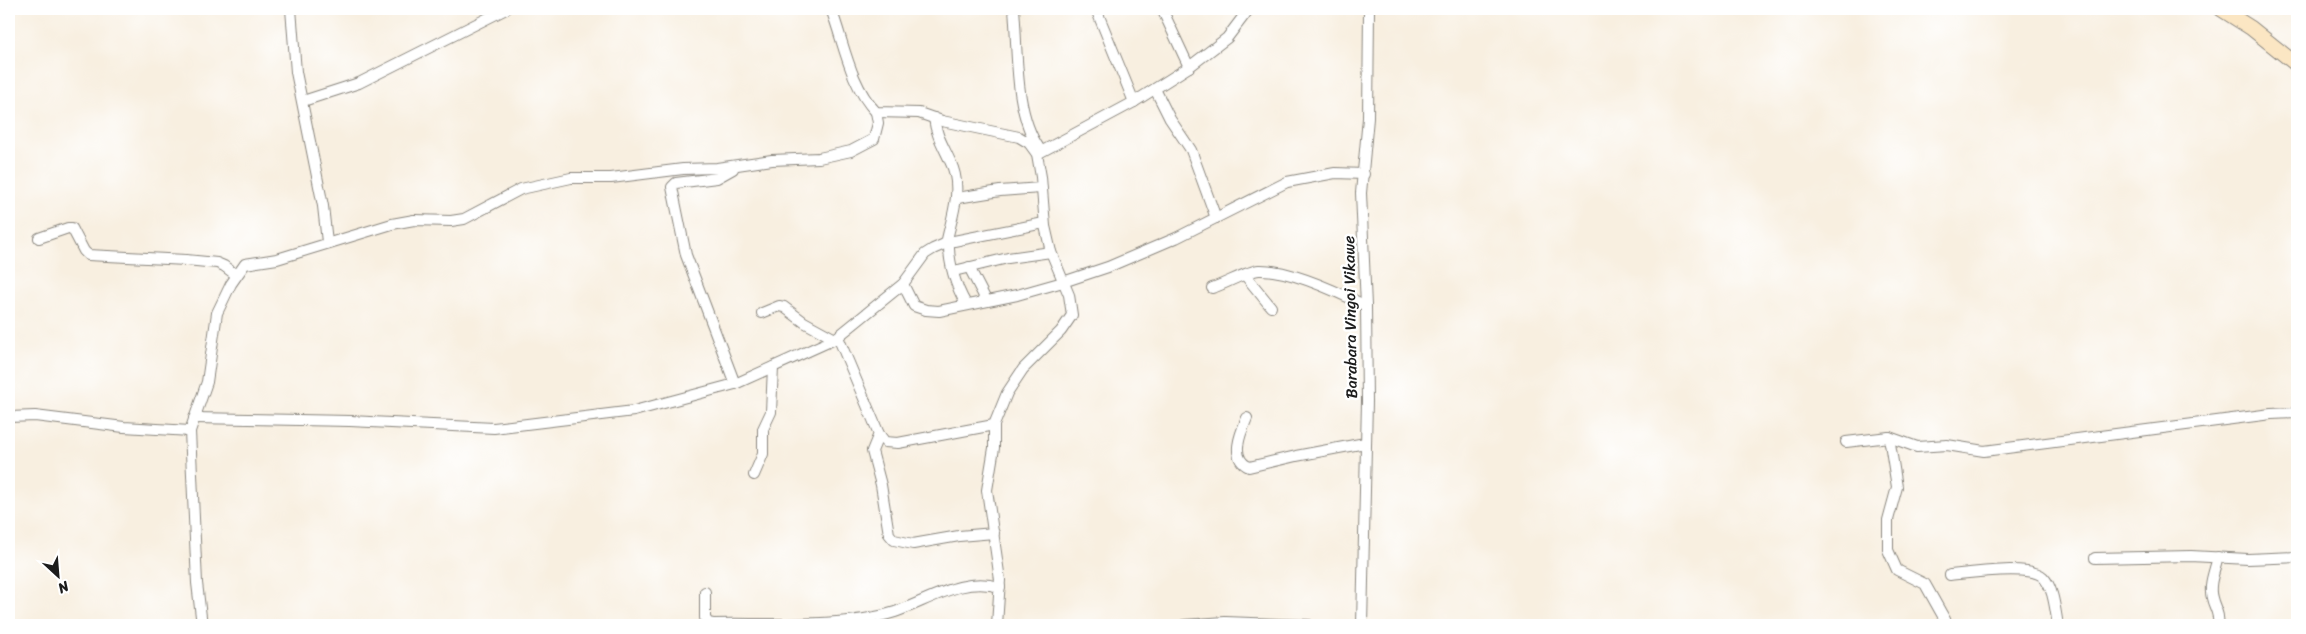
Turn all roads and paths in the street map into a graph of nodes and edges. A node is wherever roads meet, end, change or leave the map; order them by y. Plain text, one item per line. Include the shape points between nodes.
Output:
1 (291, 9) edge
2 (506, 9) edge
3 (831, 9) edge
4 (1014, 9) edge
5 (1162, 9) edge
6 (1249, 9) edge
7 (1369, 9) edge
8 (2221, 9) edge
9 (1100, 10) edge
10 (2297, 65) edge
11 (1190, 67) junction
12 (1155, 89) junction
13 (303, 101) junction
14 (1134, 102) junction
15 (876, 112) junction
16 (934, 118) junction
17 (1039, 153) junction
18 (736, 166) junction
19 (1364, 174) junction
20 (1041, 188) junction
21 (957, 198) junction
22 (1216, 218) junction
23 (1044, 223) junction
24 (39, 238) dead end
25 (327, 242) junction
26 (947, 243) junction
27 (1051, 252) junction
28 (969, 267) junction
29 (954, 271) junction
30 (236, 275) junction
31 (1245, 275) junction
32 (1063, 282) junction
33 (902, 284) junction
34 (1212, 288) dead end
35 (986, 300) junction
36 (966, 304) junction
37 (1366, 306) junction
38 (1271, 307) dead end
39 (762, 313) dead end
40 (836, 338) junction
41 (773, 367) junction
42 (734, 384) junction
43 (2297, 413) edge
44 (9, 417) edge
45 (194, 418) junction
46 (1247, 418) dead end
47 (994, 425) junction
48 (190, 431) junction
49 (880, 434) junction
50 (1889, 436) junction
51 (1846, 442) dead end
52 (1365, 443) junction
53 (754, 476) dead end
54 (994, 533) junction
55 (2218, 557) junction
56 (2297, 557) edge
57 (2096, 558) dead end
58 (1950, 575) dead end
59 (1000, 587) junction
60 (705, 592) dead end
61 (869, 622) edge
62 (202, 625) edge
63 (997, 625) edge
64 (1184, 625) edge
65 (1310, 625) edge
66 (1362, 625) edge
67 (1948, 625) edge
68 (2058, 625) edge
69 (2218, 625) edge

1 - 13 street via 296,72
2 - 13 street via 360,82
3 - 15 street via 857,84
4 - 17 street via 1025,116
5 - 11 street
6 - 11 street via 1227,38
7 - 19 street, Barabara Vingoi Vikawe
8 - 10 street
9 - 14 street
11 - 12 street
12 - 14 street
12 - 22 street via 1191,150
13 - 25 street
14 - 17 street
15 - 16 street via 905,112
15 - 18 street via 878,123 874,139 851,151 819,158 772,160
16 - 17 street via 1019,137
16 - 21 street via 936,134 954,171
17 - 20 street
18 - 25 street via 611,178 571,178 521,189 464,219 399,222
18 - 42 street via 717,178 676,183 672,187 686,255
19 - 22 street via 1335,173 1287,182
19 - 37 street, Barabara Vingoi Vikawe
20 - 21 street
20 - 23 street
21 - 26 street
22 - 32 street via 1144,253
23 - 26 street
23 - 27 street
24 - 30 street via 72,228 88,255 208,262 223,265
25 - 30 street via 277,259 247,263
26 - 29 street
26 - 33 street via 925,254
27 - 28 street
27 - 32 street
28 - 29 street
28 - 35 street
29 - 36 street
30 - 45 street via 217,313 208,382
31 - 34 street
31 - 37 street via 1258,270 1283,274 1338,292
31 - 38 street
32 - 35 street
32 - 47 street via 1072,316 1061,332 1023,370 1007,393
33 - 36 street via 914,306 926,310
33 - 40 street
35 - 36 street
37 - 52 street, Barabara Vingoi Vikawe
39 - 40 street via 774,307 784,307 804,322
40 - 41 street
40 - 49 street
41 - 42 street
41 - 53 street via 771,412 763,432 763,454
42 - 45 street via 634,412 494,428
43 - 50 street via 1984,451 1947,445 1917,447
44 - 48 street via 36,416
45 - 48 street
46 - 52 street via 1238,448 1242,462 1249,467
47 - 49 street via 898,443 885,442
47 - 54 street via 987,490
48 - 62 street
49 - 54 street via 872,451 873,460 881,485 888,534 894,540 914,544
50 - 51 street
50 - 67 street via 1897,487 1888,520 1888,550 1898,570 1925,584
52 - 66 street, Barabara Vingoi Vikawe
54 - 59 street
55 - 56 street
55 - 57 street
55 - 69 street via 2211,591 2219,612
58 - 68 street via 2034,572 2042,577 2051,591
59 - 61 street via 982,583 966,585
59 - 63 street
60 - 61 street via 705,618 713,624
64 - 65 street via 1225,622

